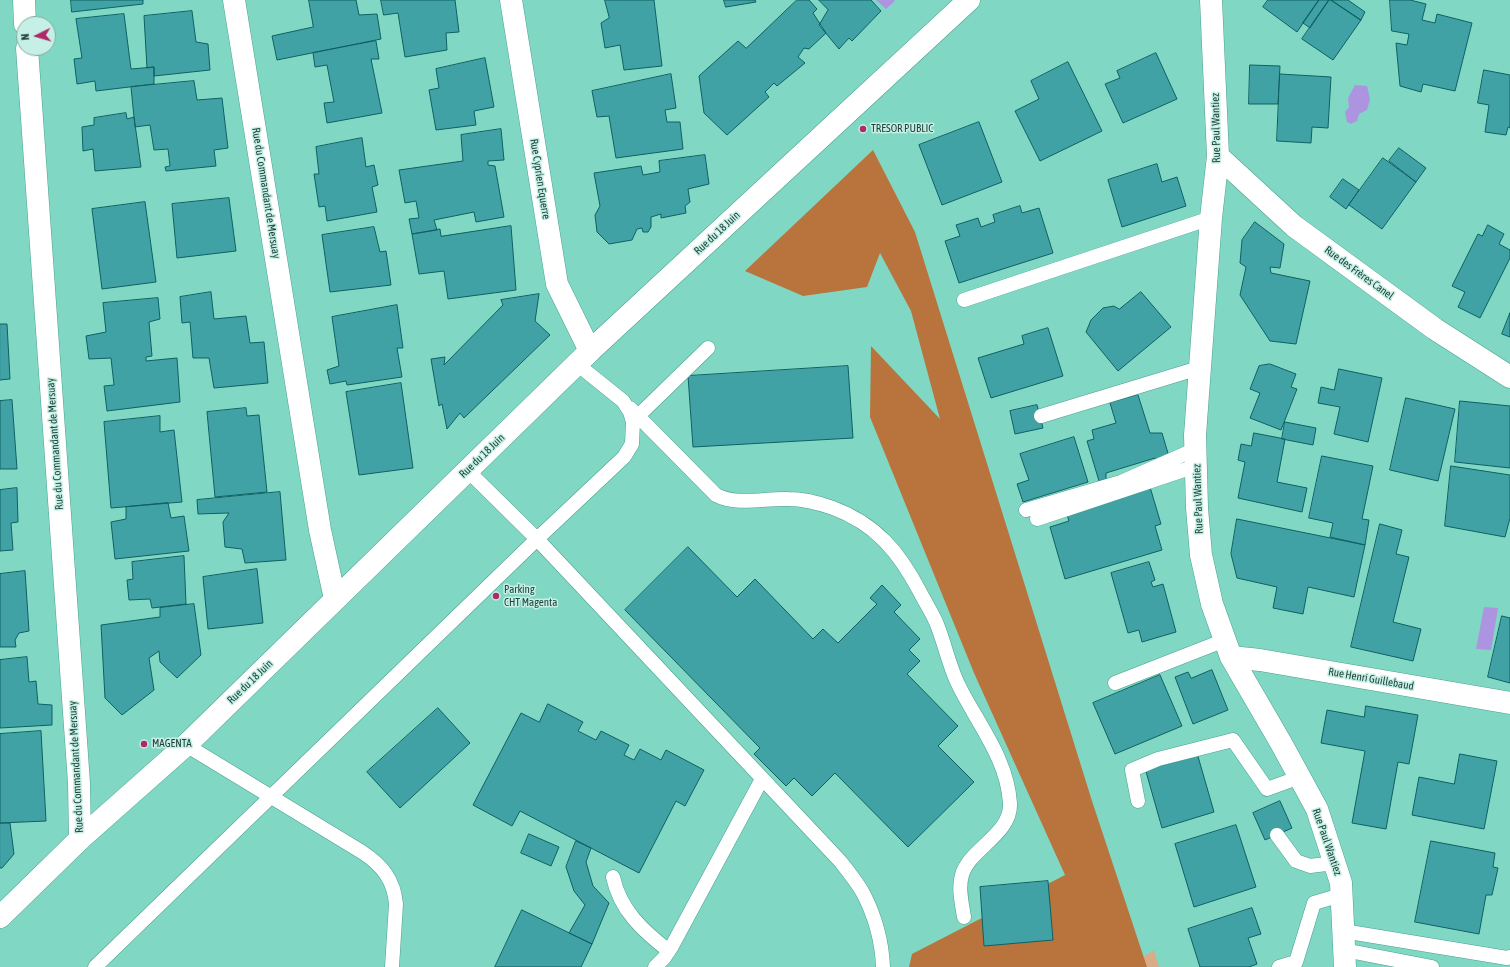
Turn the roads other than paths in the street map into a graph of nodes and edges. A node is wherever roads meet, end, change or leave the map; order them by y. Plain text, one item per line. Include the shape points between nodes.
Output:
1 (24, 0) edge
2 (234, 0) edge
3 (510, 0) edge
4 (969, 0) edge
5 (1211, 0) edge
6 (25, 16) edge
7 (28, 56) edge
8 (1218, 156) junction
9 (1211, 218) junction
10 (964, 300) dead end
11 (708, 348) dead end
12 (583, 358) junction
13 (1199, 368) junction
14 (1510, 377) edge
15 (623, 401) junction
16 (638, 416) junction
17 (1041, 416) dead end
18 (1196, 458) junction
19 (468, 471) junction
20 (1031, 515) dead end
21 (537, 539) junction
22 (335, 599) junction
23 (1228, 648) junction
24 (1115, 683) dead end
25 (1510, 703) edge
26 (186, 745) junction
27 (1300, 777) junction
28 (762, 779) junction
29 (272, 796) junction
30 (1138, 802) dead end
31 (1277, 835) dead end
32 (80, 839) junction
33 (1334, 863) junction
34 (613, 877) dead end
35 (1341, 895) junction
36 (0, 917) edge
37 (964, 917) dead end
38 (1344, 949) edge
39 (669, 951) junction
40 (1510, 956) edge
41 (95, 967) edge
42 (392, 967) edge
43 (655, 967) edge
44 (883, 967) edge
45 (1279, 967) edge
46 (1432, 967) edge

1 - 6 street
2 - 22 street, Rue du Commandant de Mersuay via 320,530
3 - 12 street, Rue Cyprien Equerre via 557,284
4 - 12 street, Rue du 18 Juin
5 - 8 street, Rue Paul Wantiez
7 - 32 street, Rue du Commandant de Mersuay via 78,775
8 - 9 street, Rue Paul Wantiez
8 - 14 street, Rue des Frères Canel via 1294,226 1436,329
9 - 10 lane
9 - 13 street, Rue Paul Wantiez
11 - 16 lane
12 - 15 lane
12 - 19 street, Rue du 18 Juin
13 - 17 lane
13 - 18 street, Rue Paul Wantiez
15 - 16 lane
15 - 21 lane via 633,422 632,444 624,457
16 - 37 lane via 716,495 735,501 802,500 832,508 853,517 879,534 905,565 936,622 957,681 994,746 1008,790 1009,814 994,837 972,858 962,875
18 - 20 lane
18 - 23 street, Rue Paul Wantiez via 1201,555 1212,604
19 - 21 lane
19 - 22 street, Rue du 18 Juin
21 - 28 lane
21 - 29 lane
22 - 26 street, Rue du 18 Juin
23 - 24 lane
23 - 25 street, Rue Henri Guillebaud via 1260,660
23 - 27 street, Rue Paul Wantiez
26 - 29 lane
26 - 32 street, Rue du 18 Juin
27 - 30 lane via 1267,789 1233,740 1158,759 1132,770
27 - 33 street, Rue Paul Wantiez via 1317,809
28 - 39 lane
28 - 44 lane via 840,861 863,892 879,935
29 - 41 lane
29 - 42 lane via 362,852 386,874 393,885 396,904
31 - 33 lane via 1296,861 1310,866
32 - 36 street, Rue du 18 Juin
33 - 35 street, Rue Paul Wantiez via 1341,883
34 - 39 lane via 616,890 630,915
35 - 38 street, Rue Paul Wantiez
35 - 45 lane via 1314,903 1296,962
38 - 40 lane via 1507,958
38 - 46 lane
39 - 43 lane

